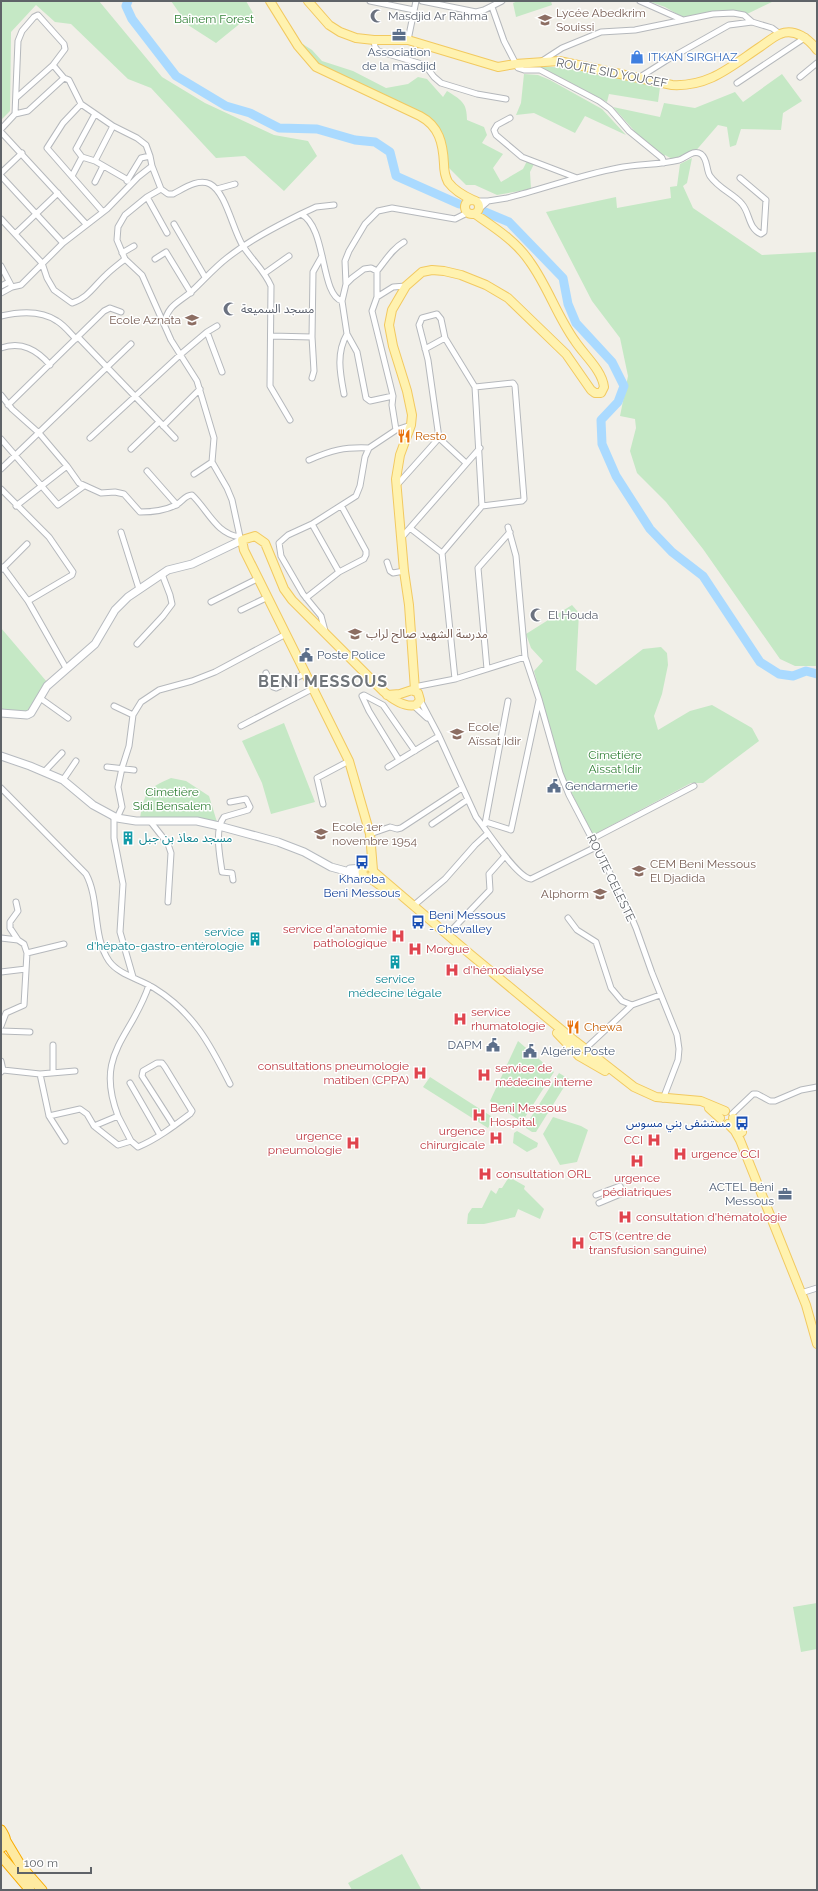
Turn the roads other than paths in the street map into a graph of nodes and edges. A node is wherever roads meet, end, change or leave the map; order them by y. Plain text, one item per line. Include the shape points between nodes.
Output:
1 (270, 1) edge
2 (308, 1) edge
3 (370, 1) edge
4 (416, 1) edge
5 (422, 1) edge
6 (502, 1) edge
7 (640, 1) edge
8 (492, 7) junction
9 (414, 10) junction
10 (683, 20) junction
11 (752, 22) junction
12 (780, 34) junction
13 (806, 37) junction
14 (374, 40) junction
15 (408, 40) junction
16 (817, 50) edge
17 (541, 62) junction
18 (817, 63) edge
19 (515, 64) junction
20 (53, 65) junction
21 (640, 77) junction
22 (800, 77) dead end
23 (64, 78) junction
24 (737, 83) dead end
25 (16, 98) junction
26 (506, 99) dead end
27 (81, 104) junction
28 (15, 114) junction
29 (95, 114) junction
30 (510, 118) dead end
31 (113, 126) junction
32 (1, 129) edge
33 (1, 132) edge
34 (22, 153) junction
35 (150, 156) junction
36 (82, 157) junction
37 (95, 161) junction
38 (664, 163) junction
39 (103, 166) junction
40 (152, 166) junction
41 (1, 175) edge
42 (72, 176) junction
43 (577, 178) junction
44 (740, 178) dead end
45 (95, 182) dead end
46 (235, 184) dead end
47 (453, 188) junction
48 (162, 189) junction
49 (217, 189) junction
50 (58, 193) junction
51 (147, 197) junction
52 (474, 201) junction
53 (488, 201) junction
54 (334, 205) dead end
55 (471, 211) junction
56 (103, 212) junction
57 (36, 214) junction
58 (301, 214) junction
59 (1, 219) edge
60 (86, 224) junction
61 (174, 224) dead end
62 (167, 233) dead end
63 (14, 234) junction
64 (404, 242) dead end
65 (63, 243) junction
66 (134, 246) dead end
67 (243, 246) junction
68 (122, 253) junction
69 (289, 256) dead end
70 (322, 256) junction
71 (125, 259) junction
72 (155, 259) dead end
73 (42, 263) junction
74 (1, 266) edge
75 (377, 271) junction
76 (265, 273) junction
77 (206, 277) junction
78 (9, 282) junction
79 (346, 284) junction
80 (1, 286) edge
81 (406, 286) junction
82 (12, 287) junction
83 (1, 293) edge
84 (191, 293) junction
85 (377, 297) junction
86 (342, 301) junction
87 (121, 312) dead end
88 (1, 316) edge
89 (164, 325) junction
90 (217, 326) dead end
91 (206, 332) junction
92 (347, 334) junction
93 (271, 336) junction
94 (312, 337) junction
95 (77, 338) junction
96 (445, 338) junction
97 (132, 344) dead end
98 (1, 348) edge
99 (425, 349) junction
100 (181, 354) junction
101 (50, 365) junction
102 (107, 367) junction
103 (222, 372) dead end
104 (312, 378) dead end
105 (475, 387) junction
106 (200, 389) junction
107 (344, 394) dead end
108 (134, 396) junction
109 (393, 396) junction
110 (1, 397) edge
111 (8, 405) junction
112 (290, 420) dead end
113 (158, 422) junction
114 (411, 425) junction
115 (163, 426) junction
116 (396, 430) junction
117 (39, 433) junction
118 (90, 438) dead end
119 (176, 438) dead end
120 (439, 438) junction
121 (1, 440) edge
122 (131, 448) dead end
123 (370, 448) junction
124 (480, 448) junction
125 (15, 455) junction
126 (309, 460) dead end
127 (212, 462) junction
128 (466, 463) junction
129 (67, 466) junction
130 (1, 469) edge
131 (147, 471) dead end
132 (194, 474) dead end
133 (41, 485) junction
134 (397, 485) junction
135 (84, 486) junction
136 (1, 489) edge
137 (177, 505) junction
138 (16, 506) junction
139 (482, 506) junction
140 (342, 507) junction
141 (312, 524) junction
142 (410, 528) junction
143 (121, 532) dead end
144 (402, 537) junction
145 (241, 539) junction
146 (28, 544) dead end
147 (442, 553) junction
148 (387, 562) dead end
149 (2, 568) edge
150 (404, 571) junction
151 (339, 572) junction
152 (162, 574) junction
153 (259, 578) junction
154 (139, 589) junction
155 (268, 597) junction
156 (306, 598) junction
157 (28, 601) junction
158 (211, 602) dead end
159 (241, 610) dead end
160 (325, 631) junction
161 (286, 634) junction
162 (137, 644) dead end
163 (525, 657) junction
164 (66, 668) junction
165 (487, 669) junction
166 (266, 673) dead end
167 (306, 673) junction
168 (455, 679) junction
169 (314, 688) junction
170 (414, 689) junction
171 (406, 693) junction
172 (388, 695) junction
173 (40, 698) junction
174 (539, 699) junction
175 (508, 701) dead end
176 (413, 703) junction
177 (114, 706) dead end
178 (1, 713) edge
179 (133, 715) junction
180 (68, 718) dead end
181 (429, 720) junction
182 (241, 726) dead end
183 (439, 736) junction
184 (415, 751) junction
185 (62, 753) dead end
186 (1, 756) edge
187 (400, 760) junction
188 (76, 761) dead end
189 (349, 761) junction
190 (108, 767) dead end
191 (388, 767) dead end
192 (122, 768) junction
193 (134, 770) dead end
194 (44, 772) junction
195 (63, 780) junction
196 (694, 786) dead end
197 (1, 788) edge
198 (462, 788) junction
199 (467, 800) junction
200 (230, 802) dead end
201 (323, 804) dead end
202 (116, 817) junction
203 (150, 821) junction
204 (432, 824) dead end
205 (485, 824) junction
206 (220, 826) junction
207 (488, 833) junction
208 (370, 834) junction
209 (592, 839) junction
210 (596, 847) junction
211 (505, 856) junction
212 (369, 872) junction
213 (233, 880) dead end
214 (16, 902) dead end
215 (168, 902) dead end
216 (413, 906) junction
217 (568, 918) dead end
218 (447, 935) junction
219 (1, 938) edge
220 (18, 940) junction
221 (64, 944) dead end
222 (27, 953) junction
223 (26, 970) junction
224 (1, 972) edge
225 (133, 978) junction
226 (149, 985) junction
227 (660, 995) junction
228 (632, 1005) junction
229 (1, 1009) edge
230 (11, 1010) junction
231 (1, 1026) edge
232 (1, 1031) edge
233 (30, 1032) dead end
234 (53, 1045) dead end
235 (575, 1046) junction
236 (586, 1053) junction
237 (1, 1061) edge
238 (2, 1071) edge
239 (75, 1071) dead end
240 (54, 1073) junction
241 (40, 1074) junction
242 (130, 1083) dead end
243 (230, 1084) dead end
244 (817, 1087) edge
245 (663, 1098) junction
246 (49, 1116) junction
247 (118, 1116) junction
248 (728, 1117) junction
249 (94, 1126) junction
250 (174, 1126) junction
251 (160, 1135) junction
252 (65, 1141) dead end
253 (131, 1141) junction
254 (596, 1195) dead end
255 (599, 1203) dead end
256 (817, 1288) edge
257 (803, 1293) junction
258 (817, 1327) edge
259 (817, 1344) edge
260 (1, 1830) edge
261 (3, 1844) edge
262 (1, 1856) edge
263 (30, 1890) edge
264 (42, 1890) edge

1 - 47 main road via 298,46 316,67 432,124 441,138 446,177
2 - 14 main road, ROUTE SID YOUCEF via 329,25 340,32 356,38
3 - 9 street
4 - 9 street
5 - 8 street via 476,12
6 - 8 street
7 - 10 street
8 - 19 street
9 - 15 street
10 - 11 street via 733,13 744,15
10 - 17 street via 634,30 601,32 562,48
11 - 12 street via 772,28
11 - 21 street via 729,25
12 - 13 main road
12 - 21 main road, ROUTE SID YOUCEF via 701,83 672,85
13 - 16 main road
13 - 24 street
14 - 15 main road, ROUTE SID YOUCEF
14 - 26 street via 378,51 425,65 441,83 477,94
15 - 19 main road, ROUTE SID YOUCEF via 498,67
17 - 19 main road, ROUTE SID YOUCEF
17 - 21 main road, ROUTE SID YOUCEF via 559,61
18 - 22 street
19 - 38 street via 524,70 540,70 599,101 662,158
20 - 23 street
20 - 25 street
20 - 25 street via 65,46 35,15 22,31 18,41
23 - 27 street via 69,80
23 - 28 street via 28,111
25 - 28 street
27 - 29 street
27 - 42 street via 63,123 47,148
28 - 32 street
29 - 31 street
29 - 36 street via 76,146
30 - 43 street via 497,125 494,130 496,135 522,158
31 - 35 street via 146,146
31 - 37 street
33 - 34 street
34 - 41 street
34 - 50 street
35 - 39 street via 141,158 127,181
35 - 40 street
36 - 37 street
36 - 42 street
37 - 39 street
38 - 43 street via 619,168
38 - 44 street via 680,160 693,153 701,155 709,175 718,186 743,204 748,219 761,234 764,232 766,200
39 - 45 street
40 - 48 street
40 - 56 street via 138,176
41 - 57 street
42 - 56 street
43 - 53 street via 531,192
46 - 49 street
47 - 52 main road
47 - 55 main road
48 - 49 street via 172,194 202,182
48 - 51 street
49 - 67 street
50 - 57 street
50 - 60 street
51 - 62 street
51 - 68 street via 125,215 118,227 117,240
52 - 53 street
52 - 55 main road via 468,201
52 - 55 main road via 479,206
53 - 55 street
54 - 58 street via 316,207
55 - 79 street via 455,219 392,208 378,211 365,224 349,251 345,261
55 - 81 main road via 507,237 530,261 567,329 604,383 601,393 591,390 566,354 526,314 508,298 486,285 461,275 432,270 422,272
56 - 60 street
57 - 63 street
57 - 65 street
58 - 67 street
58 - 70 street via 307,219 317,237
59 - 63 street
60 - 65 street
61 - 77 street
63 - 73 street
64 - 75 street via 397,246
65 - 73 street
66 - 68 street
67 - 76 street
67 - 77 street
68 - 71 street
69 - 76 street
70 - 86 street via 330,289 334,296
70 - 94 street via 313,272
71 - 73 street via 106,274 85,297 72,303 54,290
71 - 89 street via 142,275
72 - 84 street via 166,252
73 - 82 street via 21,285
74 - 78 street
75 - 79 street via 371,268 364,269
75 - 85 street
76 - 93 street via 270,286
77 - 84 street
78 - 80 street
78 - 82 street
79 - 86 street
81 - 85 street via 393,287
81 - 114 main road via 392,310 389,324 407,391 412,415
82 - 83 street
84 - 89 street via 168,312
85 - 109 street via 372,311
86 - 92 street
87 - 95 street via 110,308 104,311
88 - 95 street via 21,312 57,320
89 - 100 street
90 - 91 street
91 - 100 street
91 - 103 street
92 - 107 street via 341,344 339,368
92 - 109 street via 357,352 368,400
93 - 94 street
93 - 112 street via 270,386
94 - 104 street
95 - 101 street
95 - 102 street
96 - 99 street
96 - 99 street via 440,315 422,318 419,325
96 - 105 street
97 - 102 street
98 - 101 street via 32,348
99 - 120 street
100 - 106 street
100 - 108 street
101 - 111 street
102 - 108 street
102 - 117 street
105 - 124 street
105 - 139 street via 513,383 515,386 524,499 522,502
106 - 115 street
106 - 127 street via 214,438
108 - 113 street
108 - 118 street
109 - 116 street
110 - 111 street
111 - 117 street
113 - 115 street
113 - 122 street
114 - 116 street
114 - 134 main road via 400,455
115 - 119 street
116 - 123 street
117 - 125 street
117 - 129 street
120 - 128 street
120 - 134 street
121 - 125 street
123 - 126 street via 347,447
123 - 140 street via 365,457 359,491
124 - 128 street
124 - 139 street
125 - 130 street
125 - 133 street
127 - 132 street
127 - 145 street via 232,500
128 - 142 street
129 - 133 street
129 - 135 street
131 - 137 street
133 - 135 street via 58,505
133 - 138 street
134 - 144 main road
135 - 137 street via 101,494 124,494 140,512
136 - 138 street
137 - 145 street via 192,495 202,504 219,528
138 - 157 street via 49,537 73,573
139 - 147 street
140 - 141 street
140 - 151 street via 366,553 364,559
141 - 151 street
141 - 156 street via 281,540 279,547 281,556
142 - 144 street
142 - 147 street
143 - 154 street
144 - 150 main road
145 - 152 main road via 192,564
145 - 153 main road
145 - 160 main road via 255,536 265,543 284,589 302,611
146 - 149 street
147 - 168 street
148 - 150 street via 393,573
149 - 157 street
150 - 170 main road via 409,605
151 - 156 street
152 - 154 main road
152 - 162 street via 172,604
153 - 155 main road
153 - 158 street
154 - 164 main road via 115,610 95,644
155 - 159 street
155 - 161 main road
156 - 160 street via 321,616
157 - 164 street
160 - 172 main road
161 - 167 main road
161 - 179 street via 215,672 159,690 141,702
163 - 165 street
163 - 165 street, ROUTE CELESTE via 516,556 509,530 478,568
163 - 174 street, ROUTE CELESTE
164 - 173 main road via 47,686
165 - 168 street
166 - 167 street via 276,688
167 - 169 main road
168 - 170 street
169 - 182 street
169 - 189 main road
170 - 171 main road
170 - 176 main road via 419,695
171 - 172 main road
171 - 176 main road via 404,700
172 - 176 main road via 398,701
173 - 178 main road via 27,715
173 - 180 street
174 - 205 street via 511,830
174 - 209 street, ROUTE CELESTE via 560,773
175 - 205 street
176 - 181 street
176 - 181 street
177 - 179 street
179 - 192 street via 129,746
181 - 183 street
183 - 184 street
183 - 198 street
184 - 187 street
184 - 187 street via 383,705 362,696
185 - 194 street
186 - 194 main road
187 - 191 street
188 - 195 street
189 - 201 street via 317,778
189 - 208 main road
190 - 192 street
192 - 193 street
192 - 202 street via 118,787 122,807
194 - 195 main road
195 - 202 main road via 93,805
196 - 209 street
197 - 225 street via 86,874 92,885 104,951 115,968
198 - 199 street
198 - 208 street via 401,828 390,827
199 - 204 street
199 - 205 street via 476,817
200 - 206 street via 246,799 250,808 224,817
202 - 203 main road
202 - 225 street via 114,838 123,884 120,932
203 - 206 main road via 197,821
203 - 215 street via 164,838 171,853
205 - 207 street
206 - 212 main road via 278,842 340,869
206 - 213 street via 222,872 232,873
207 - 211 street
207 - 216 street via 445,879
208 - 212 main road via 372,854
209 - 210 street, ROUTE CELESTE
210 - 211 street via 531,879 522,876
210 - 227 street, ROUTE CELESTE via 624,900
211 - 218 street via 489,874 490,890
212 - 216 main road
212 - 235 main road
214 - 220 street via 18,910 10,922 10,928
216 - 218 main road
217 - 228 street via 577,930 596,942 611,988 622,1001
218 - 235 main road
219 - 220 street
220 - 222 street via 24,944
221 - 222 street
222 - 223 street
223 - 224 street
223 - 230 street via 24,1005
225 - 226 street
226 - 243 street via 196,1023
226 - 247 street via 139,1011 111,1062 111,1098
227 - 228 street
227 - 245 street, ROUTE CELESTE via 677,1035 679,1049 678,1060
228 - 236 street
229 - 230 street
230 - 231 street via 6,1013
232 - 233 street
234 - 240 street
235 - 236 main road
236 - 245 main road via 634,1087
236 - 248 main road via 599,1066 646,1099 668,1104 706,1107
237 - 238 street
238 - 241 street
239 - 240 street
240 - 241 street
241 - 246 street
242 - 251 street
244 - 248 street via 801,1090 775,1101 753,1094
245 - 248 main road via 701,1101
246 - 249 street via 80,1109 87,1114
246 - 252 street
247 - 249 street
247 - 253 street
248 - 257 main road via 745,1138
249 - 253 street via 118,1145
250 - 250 street via 192,1111 165,1067 162,1063 157,1063 143,1071 142,1076
250 - 251 street
251 - 253 street via 138,1147
254 - 255 street via 620,1186 622,1189 623,1193
256 - 257 street
257 - 258 main road
257 - 259 main road
260 - 261 highway
261 - 264 highway
262 - 263 highway

